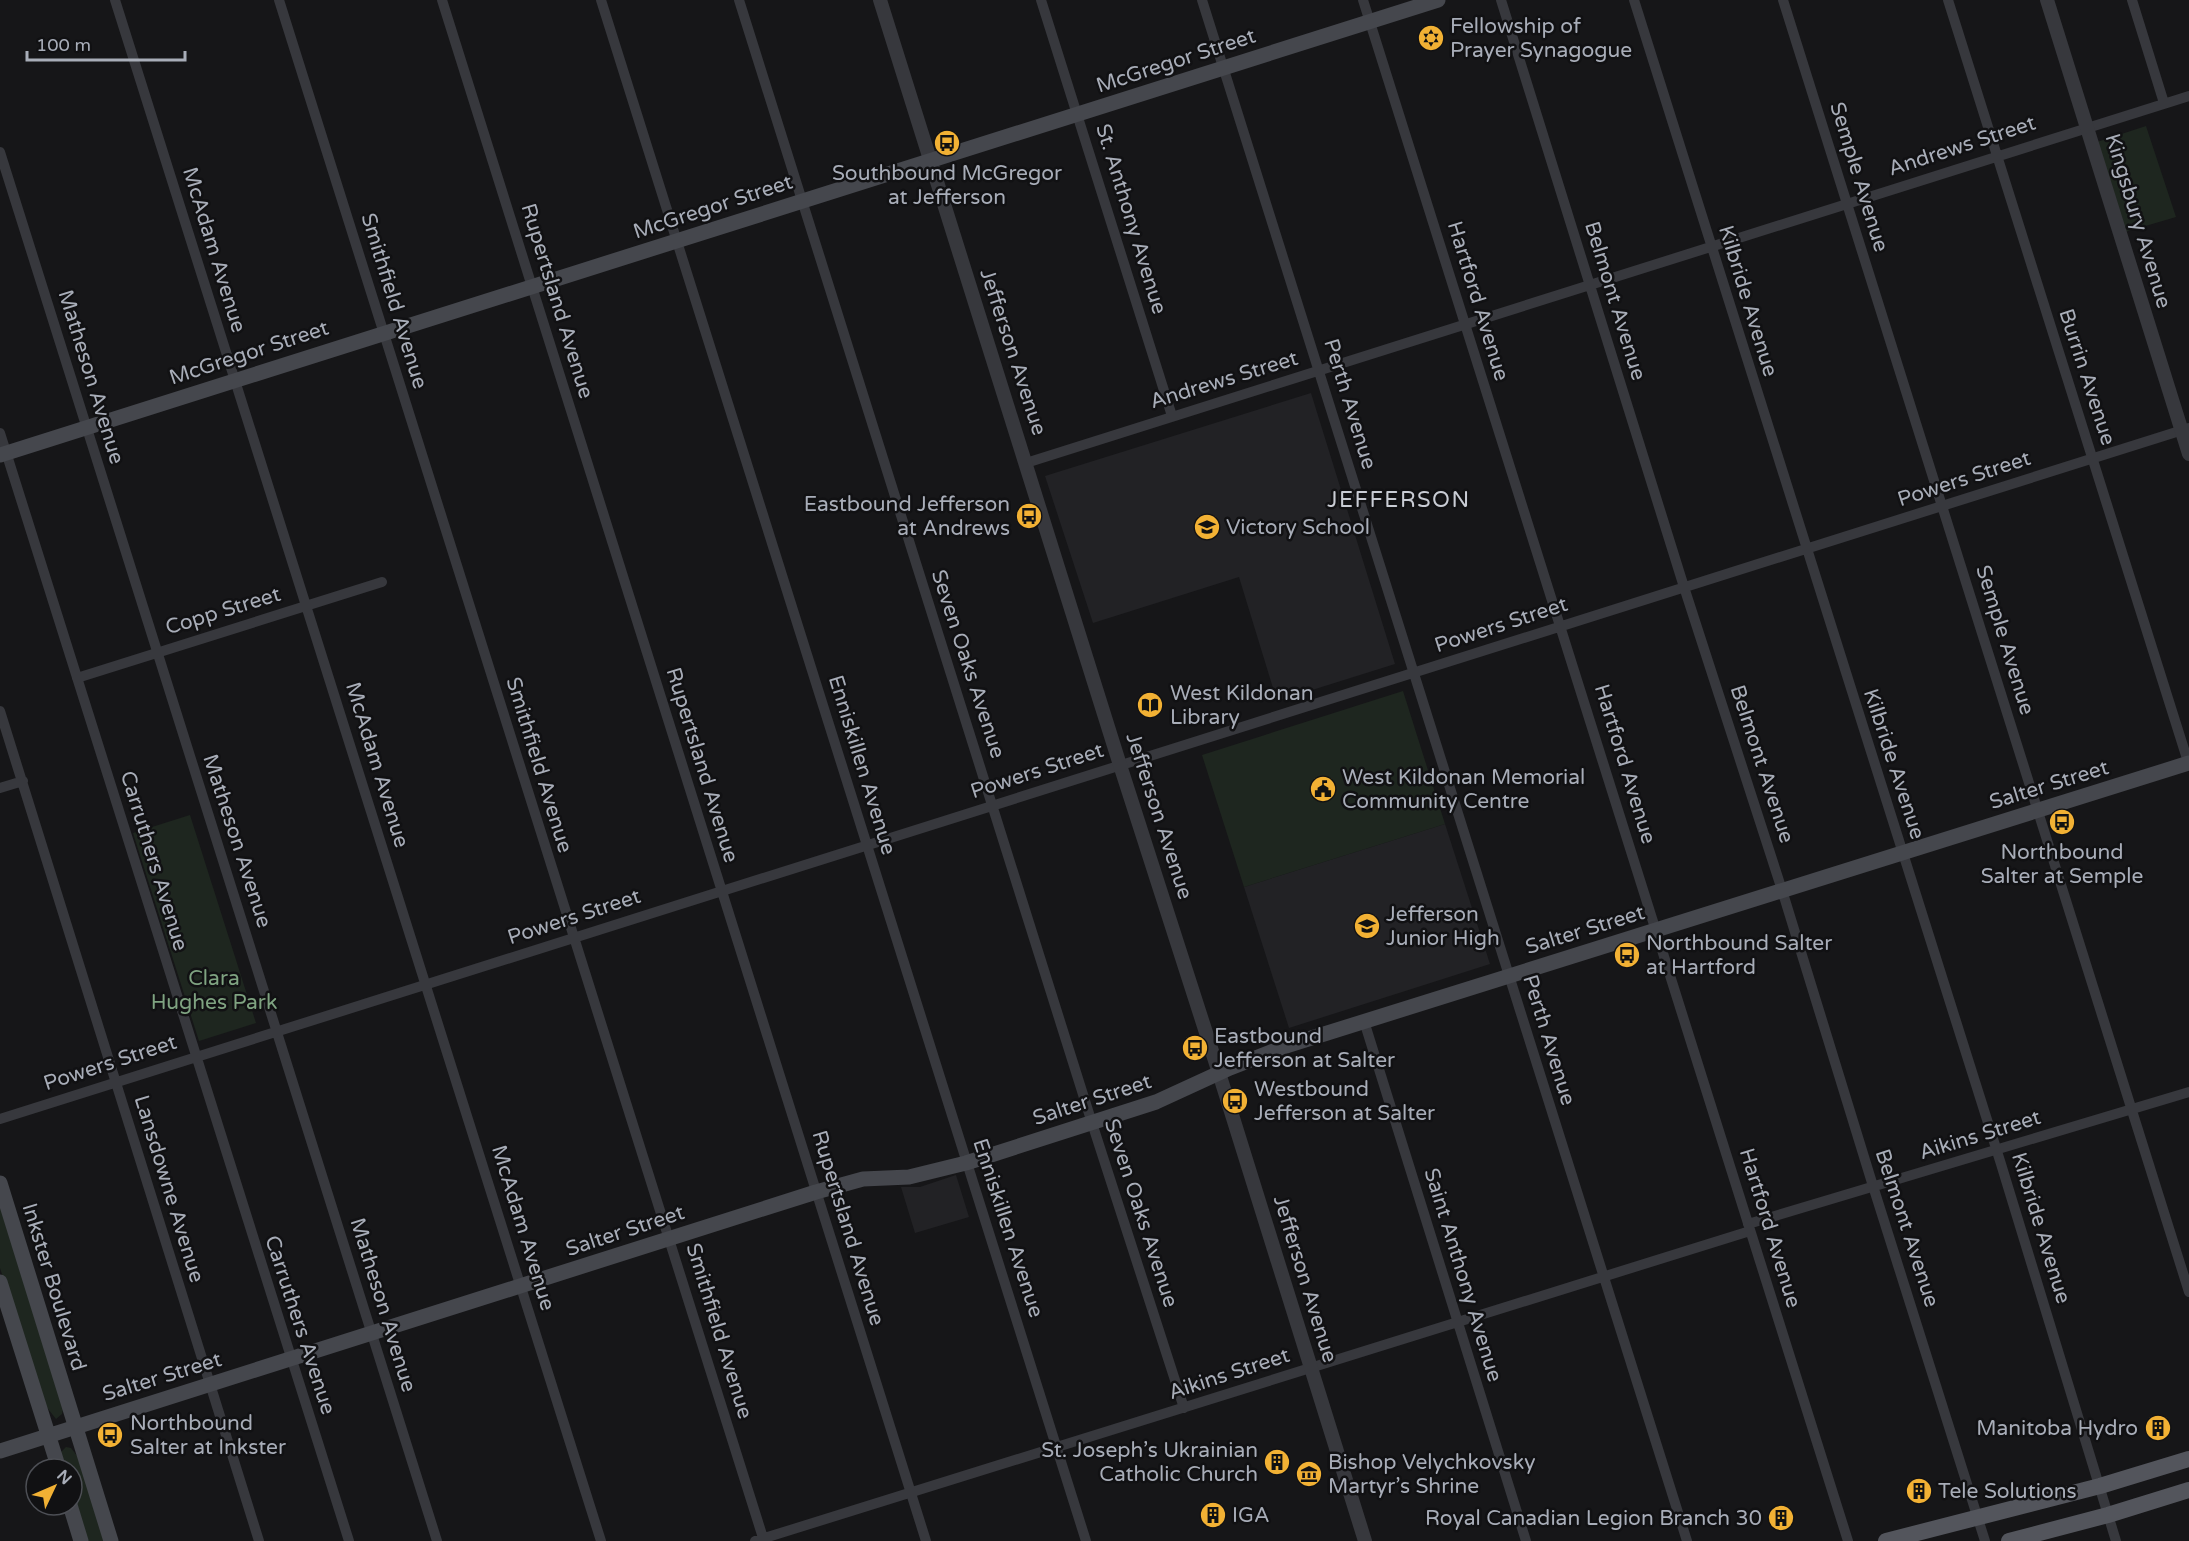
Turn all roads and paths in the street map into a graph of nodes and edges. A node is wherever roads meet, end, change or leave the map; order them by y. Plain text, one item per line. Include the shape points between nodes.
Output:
1 (115, 0) edge
2 (279, 0) edge
3 (442, 0) edge
4 (601, 0) edge
5 (739, 0) edge
6 (880, 0) edge
7 (1041, 0) edge
8 (1202, 0) edge
9 (1363, 0) edge
10 (1438, 0) edge
11 (1501, 0) edge
12 (1634, 0) edge
13 (1783, 0) edge
14 (1948, 0) edge
15 (2047, 0) edge
16 (2132, 0) edge
17 (1370, 21) junction
18 (1224, 68) junction
19 (2189, 96) edge
20 (2164, 103) junction
21 (1078, 114) junction
22 (2087, 127) junction
23 (0, 152) edge
24 (1996, 156) junction
25 (930, 162) junction
26 (801, 201) junction
27 (1846, 204) junction
28 (677, 241) junction
29 (1711, 247) junction
30 (531, 285) junction
31 (1590, 285) junction
32 (1465, 325) junction
33 (383, 333) junction
34 (1319, 370) junction
35 (235, 380) junction
36 (1172, 416) junction
37 (86, 428) junction
38 (2185, 429) edge
39 (0, 433) edge
40 (3, 454) edge
41 (2189, 454) edge
42 (2093, 458) junction
43 (1026, 463) junction
44 (1943, 506) junction
45 (1806, 549) junction
46 (382, 582) dead end
47 (1684, 587) junction
48 (306, 606) junction
49 (1561, 626) junction
50 (157, 652) junction
51 (1414, 673) junction
52 (77, 678) junction
53 (0, 711) edge
54 (2189, 764) edge
55 (1120, 765) junction
56 (23, 781) junction
57 (0, 788) edge
58 (992, 806) junction
59 (2037, 810) junction
60 (867, 845) junction
61 (1902, 853) junction
62 (1782, 890) junction
63 (721, 891) junction
64 (1656, 930) junction
65 (573, 938) junction
66 (1509, 976) junction
67 (425, 984) junction
68 (1364, 1021) junction
69 (276, 1032) junction
70 (195, 1057) junction
71 (1219, 1073) junction
72 (115, 1082) junction
73 (2189, 1092) edge
74 (2133, 1110) junction
75 (0, 1119) edge
76 (1092, 1123) junction
77 (1996, 1151) junction
78 (966, 1163) junction
79 (0, 1183) edge
80 (1873, 1186) junction
81 (816, 1192) junction
82 (1749, 1227) junction
83 (669, 1239) junction
84 (1603, 1277) junction
85 (0, 1282) edge
86 (520, 1287) junction
87 (2189, 1292) edge
88 (1458, 1323) junction
89 (371, 1332) junction
90 (291, 1359) junction
91 (1310, 1368) junction
92 (209, 1384) junction
93 (1184, 1408) junction
94 (74, 1426) junction
95 (48, 1435) junction
96 (1057, 1448) junction
97 (0, 1451) edge
98 (55, 1457) edge
99 (2189, 1459) edge
100 (2100, 1486) junction
101 (2189, 1490) edge
102 (911, 1493) junction
103 (2108, 1515) junction
104 (74, 1517) edge
105 (1979, 1517) junction
106 (760, 1540) edge
107 (81, 1541) edge
108 (111, 1541) edge
109 (259, 1541) edge
110 (349, 1541) edge
111 (437, 1541) edge
112 (601, 1541) edge
113 (926, 1541) edge
114 (1086, 1541) edge
115 (1365, 1541) edge
116 (1526, 1541) edge
117 (1687, 1541) edge
118 (1848, 1541) edge
119 (1886, 1541) edge
120 (1985, 1541) edge
121 (2009, 1541) edge
122 (2116, 1541) edge

1 - 35 street, McAdam Avenue
2 - 33 street, Smithfield Avenue
3 - 30 street, Rupertsland Avenue
4 - 28 street, Enniskillen Avenue
5 - 26 street, Seven Oaks Avenue
6 - 25 street, Jefferson Avenue
7 - 21 street, St. Anthony Avenue
8 - 18 street, Perth Avenue
9 - 17 street, Hartford Avenue
10 - 17 main road, McGregor Street
11 - 31 street, Belmont Avenue
12 - 29 street, Kilbride Avenue
13 - 27 street, Semple Avenue
14 - 24 street, Burrin Avenue
15 - 22 street, Kingsbury Avenue
16 - 20 street
17 - 18 main road, McGregor Street
17 - 32 street, Hartford Avenue
18 - 21 main road, McGregor Street
18 - 34 street, Perth Avenue
19 - 20 street, Andrews Street
20 - 22 street, Andrews Street
21 - 25 main road, McGregor Street
21 - 36 street, St. Anthony Avenue
22 - 24 street, Andrews Street
22 - 38 street, Kingsbury Avenue
23 - 37 street, Matheson Avenue
24 - 27 street, Andrews Street
24 - 42 street, Burrin Avenue
25 - 26 main road, McGregor Street
25 - 43 street, Jefferson Avenue
26 - 28 main road, McGregor Street
26 - 58 street, Seven Oaks Avenue
27 - 29 street, Andrews Street
27 - 44 street, Semple Avenue
28 - 30 main road, McGregor Street
28 - 60 street, Enniskillen Avenue
29 - 31 street, Andrews Street
29 - 45 street, Kilbride Avenue
30 - 33 main road, McGregor Street
30 - 63 street, Rupertsland Avenue
31 - 32 street, Andrews Street
31 - 47 street, Belmont Avenue
32 - 34 street, Andrews Street
32 - 49 street, Hartford Avenue
33 - 35 main road, McGregor Street
33 - 65 street, Smithfield Avenue
34 - 36 street, Andrews Street
34 - 51 street, Perth Avenue
35 - 37 main road, McGregor Street
35 - 48 street, McAdam Avenue
36 - 43 street, Andrews Street
37 - 40 main road, McGregor Street
37 - 50 street, Matheson Avenue
38 - 41 street, Kingsbury Avenue
38 - 42 street, Powers Street
39 - 40 street, Carruthers Avenue
40 - 52 street, Carruthers Avenue
42 - 44 street, Powers Street
42 - 54 street, Burrin Avenue
43 - 55 street, Jefferson Avenue
44 - 45 street, Powers Street
44 - 59 street, Semple Avenue
45 - 47 street, Powers Street
45 - 61 street, Kilbride Avenue
46 - 48 street, Copp Street
47 - 49 street, Powers Street
47 - 62 street, Belmont Avenue
48 - 50 street, Copp Street
48 - 67 street, McAdam Avenue
49 - 51 street, Powers Street
49 - 64 street, Hartford Avenue
50 - 52 street, Copp Street
50 - 69 street, Matheson Avenue
51 - 55 street, Powers Street
51 - 66 street, Perth Avenue
52 - 70 street, Carruthers Avenue
53 - 56 street, Lansdowne Avenue
54 - 59 main road, Salter Street
55 - 58 street, Powers Street
55 - 71 street, Jefferson Avenue
56 - 57 street
56 - 72 street, Lansdowne Avenue
58 - 60 street, Powers Street
58 - 76 street, Seven Oaks Avenue
59 - 61 main road, Salter Street
59 - 74 street, Semple Avenue
60 - 63 street, Powers Street
60 - 78 street, Enniskillen Avenue
61 - 62 main road, Salter Street
61 - 77 street, Kilbride Avenue
62 - 64 main road, Salter Street
62 - 80 street, Belmont Avenue
63 - 65 street, Powers Street
63 - 81 street, Rupertsland Avenue
64 - 66 main road, Salter Street
64 - 82 street, Hartford Avenue
65 - 67 street, Powers Street
65 - 83 street, Smithfield Avenue
66 - 68 main road, Salter Street
66 - 84 street, Perth Avenue
67 - 69 street, Powers Street
67 - 86 street, McAdam Avenue
68 - 71 main road, Salter Street
68 - 88 street, Saint Anthony Avenue
69 - 70 street, Powers Street
69 - 89 street, Matheson Avenue
70 - 72 street, Powers Street
70 - 90 street, Carruthers Avenue
71 - 76 main road, Salter Street via 1156,1102
71 - 91 street, Jefferson Avenue
72 - 75 street, Powers Street
72 - 92 street, Lansdowne Avenue
73 - 74 street, Aikins Street
74 - 77 street, Aikins Street
74 - 87 street, Semple Avenue
76 - 78 main road, Salter Street
76 - 93 street, Seven Oaks Avenue
77 - 80 street, Aikins Street
77 - 100 street, Kilbride Avenue
78 - 81 main road, Salter Street via 909,1177 863,1179
78 - 96 street, Enniskillen Avenue
79 - 94 main road, Inkster Boulevard
80 - 82 street, Aikins Street
80 - 105 street, Belmont Avenue
81 - 83 main road, Salter Street
81 - 102 street, Rupertsland Avenue
82 - 84 street, Aikins Street
82 - 118 street, Hartford Avenue
83 - 86 main road, Salter Street
83 - 106 street, Smithfield Avenue
84 - 88 street, Aikins Street
84 - 117 street, Perth Avenue
85 - 95 main road
86 - 89 main road, Salter Street
86 - 112 street, McAdam Avenue
88 - 91 street, Aikins Street
88 - 116 street, Saint Anthony Avenue
89 - 90 main road, Salter Street
89 - 111 street, Matheson Avenue
90 - 92 main road, Salter Street
90 - 110 street, Carruthers Avenue
91 - 93 street, Aikins Street
91 - 115 street, Jefferson Avenue
92 - 94 main road, Salter Street
92 - 109 street, Lansdowne Avenue
93 - 96 street, Aikins Street
94 - 95 main road, Salter Street
94 - 108 main road, Inkster Boulevard
95 - 97 main road, Salter Street
95 - 98 main road
96 - 102 street, Aikins Street
96 - 114 street, Enniskillen Avenue
99 - 100 main road
100 - 103 street, Kilbride Avenue
100 - 105 main road
101 - 103 main road
102 - 106 street, Aikins Street
102 - 113 street, Rupertsland Avenue
103 - 121 main road
103 - 122 street, Kilbride Avenue
104 - 107 main road
105 - 119 main road
105 - 120 street, Belmont Avenue

